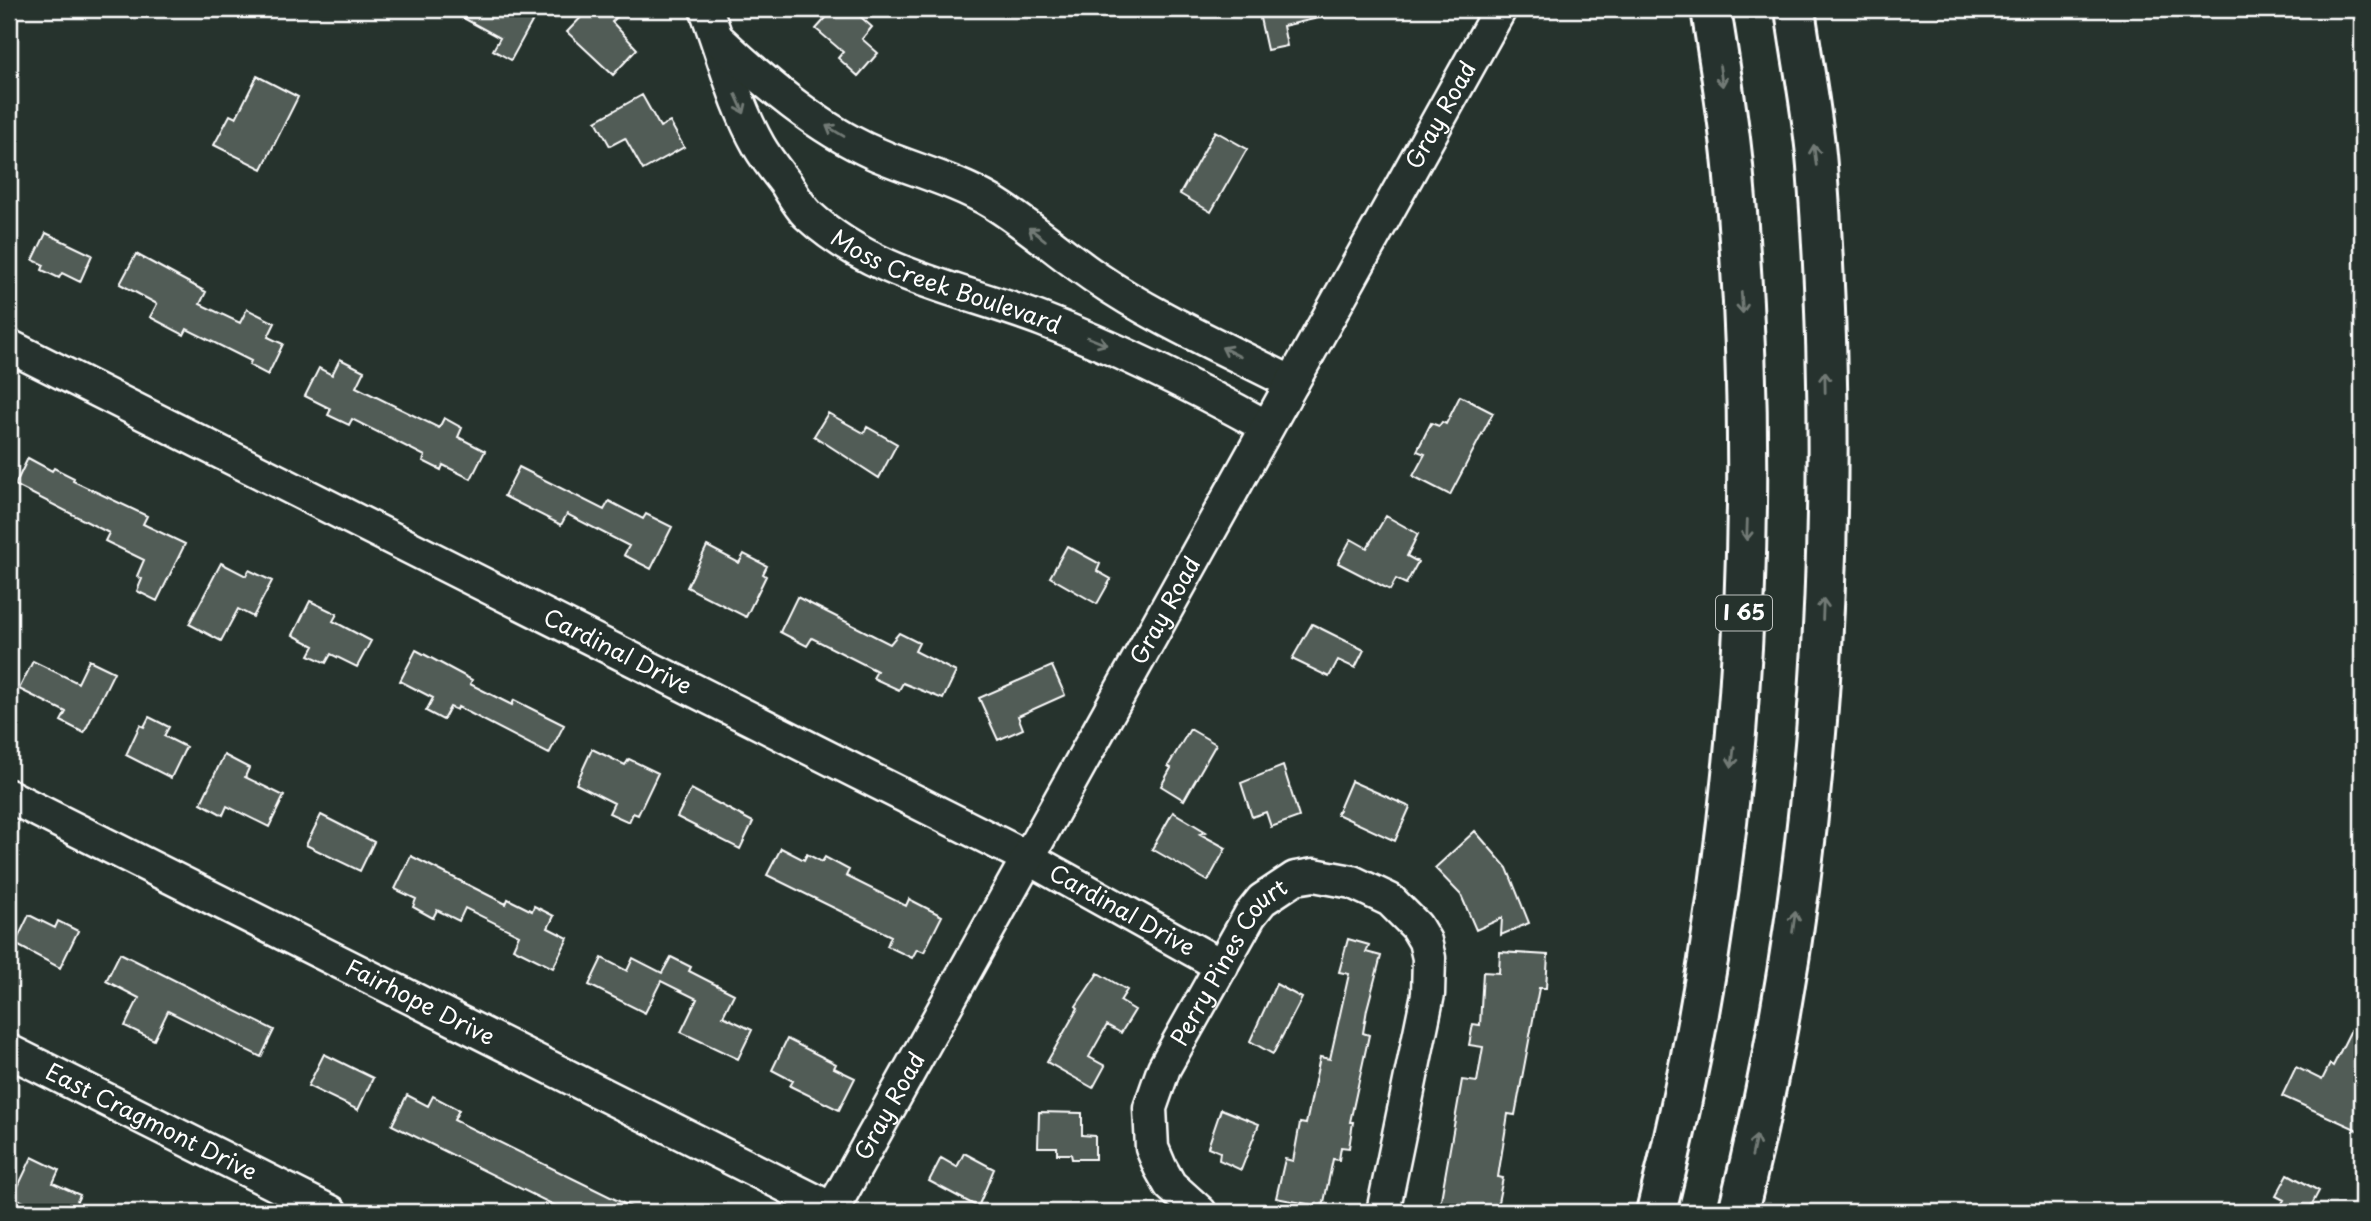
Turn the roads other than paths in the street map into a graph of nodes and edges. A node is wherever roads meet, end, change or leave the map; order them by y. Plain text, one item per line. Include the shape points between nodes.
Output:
1 (706, 9) edge
2 (1500, 9) edge
3 (1712, 9) edge
4 (1795, 9) edge
5 (719, 40) junction
6 (9, 346) edge
7 (1292, 383) junction
8 (1267, 427) junction
9 (9, 796) edge
10 (1028, 858) junction
11 (1222, 965) junction
12 (9, 1051) edge
13 (832, 1211) edge
14 (331, 1212) edge
15 (1200, 1212) edge
16 (1383, 1212) edge
17 (1656, 1212) edge
18 (1738, 1212) edge

1 - 5 street, Moss Creek Boulevard
2 - 7 street, Gray Road
3 -> 17 highway, I 65 via 1733,164 1744,324 1748,498 1743,663 1705,975 1677,1128
18 -> 4 highway via 1785,989 1808,824 1820,678 1827,511 1825,339 1817,163
7 -> 5 street, Moss Creek Boulevard via 1134,301 991,202 953,182 873,152 830,128
5 -> 8 street, Moss Creek Boulevard via 733,89 759,146 807,214 854,250 887,268 1105,344
6 - 10 street, Cardinal Drive
7 - 8 street, Gray Road
8 - 10 street, Gray Road
9 - 13 street, Fairhope Drive
10 - 11 street, Cardinal Drive
10 - 13 street, Gray Road
11 - 15 street, Perry Pines Court via 1164,1068 1150,1108 1153,1147 1160,1167 1170,1185
11 - 16 street, Perry Pines Court via 1262,900 1295,878 1334,876 1352,881 1390,900 1416,926 1429,958 1428,994
12 - 14 street, East Cragmont Drive

